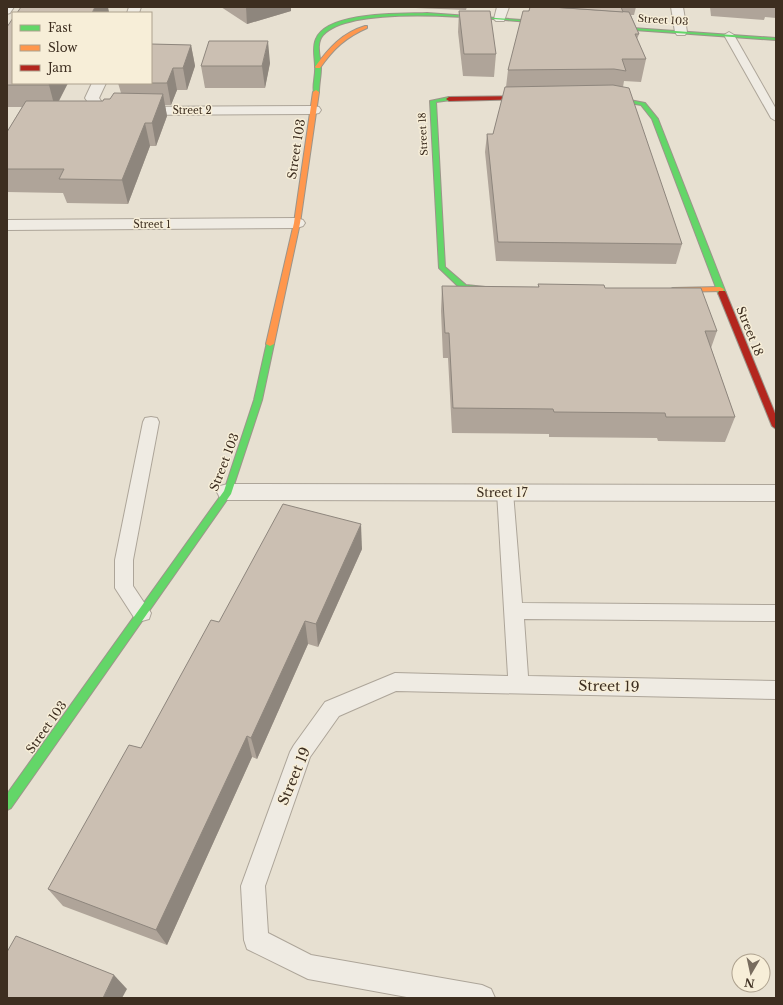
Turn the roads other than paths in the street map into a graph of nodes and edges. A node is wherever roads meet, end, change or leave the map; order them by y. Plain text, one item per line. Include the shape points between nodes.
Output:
1 (10, 7) edge
2 (503, 7) edge
3 (678, 7) edge
4 (7, 11) edge
5 (453, 16) junction
6 (500, 19) junction
7 (555, 23) edge
8 (595, 26) edge
9 (681, 32) junction
10 (729, 35) junction
11 (776, 39) edge
12 (318, 67) junction
13 (99, 84) edge
14 (539, 98) edge
15 (594, 98) edge
16 (314, 110) junction
17 (776, 118) edge
18 (297, 223) junction
19 (7, 225) edge
20 (720, 289) junction
21 (499, 290) edge
22 (666, 290) edge
23 (151, 422) dead end
24 (776, 426) edge
25 (228, 492) junction
26 (505, 492) junction
27 (776, 493) edge
28 (514, 611) junction
29 (142, 613) junction
30 (776, 613) edge
31 (519, 684) junction
32 (776, 690) edge
33 (7, 804) edge
34 (482, 998) edge

1 - 4 lane
2 - 6 street
3 - 9 street
5 - 6 street, Street 103
5 - 12 street, Street 103 via 386,23 352,32 341,37
5 - 12 street, Street 103 via 382,15 334,24 320,34 317,40 315,47
6 - 7 street, Street 103
8 - 9 street, Street 103
9 - 10 street, Street 103
10 - 11 street, Street 103
10 - 17 lane
12 - 16 street, Street 103
13 - 16 street, Street 2 via 92,98 99,108 126,111
14 - 21 street, Street 18 via 453,98 433,101 442,268 464,287
15 - 20 street, Street 18 via 610,97 643,104 655,119
16 - 18 street, Street 103
18 - 19 street, Street 1
18 - 25 street, Street 103 via 258,400
20 - 22 street
20 - 24 street, Street 18
23 - 29 lane via 124,560 124,588
25 - 26 street, Street 17
25 - 29 street, Street 103
26 - 27 street, Street 17
26 - 28 lane
28 - 30 lane
28 - 31 lane
29 - 33 street, Street 103
31 - 32 lane, Street 19
31 - 34 lane, Street 19 via 396,682 332,709 301,752 253,886 256,940 308,967

